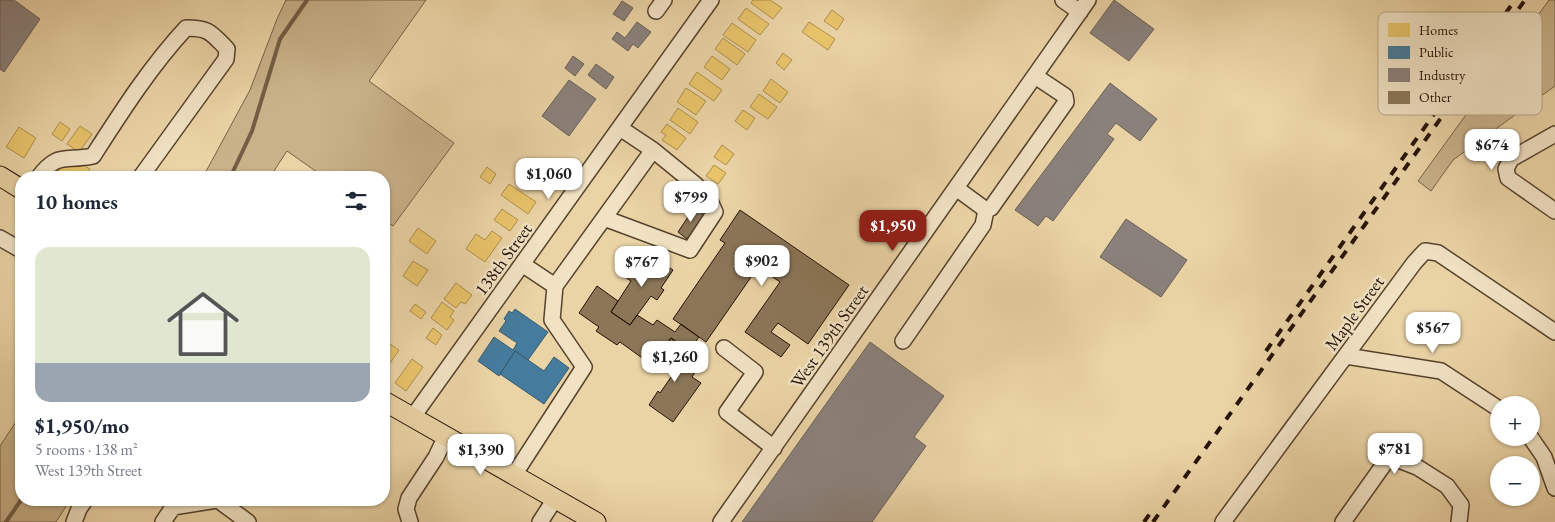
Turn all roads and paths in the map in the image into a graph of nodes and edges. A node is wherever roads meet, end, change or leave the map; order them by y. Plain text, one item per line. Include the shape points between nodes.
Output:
1 (711, 0) edge
2 (1063, 0) edge
3 (1084, 6) edge
4 (1035, 76) junction
5 (620, 128) junction
6 (1555, 134) edge
7 (653, 150) junction
8 (43, 171) edge
9 (145, 171) edge
10 (0, 176) edge
11 (15, 185) edge
12 (956, 188) junction
13 (986, 210) junction
14 (1555, 212) edge
15 (604, 218) junction
16 (0, 238) edge
17 (15, 247) edge
18 (522, 264) junction
19 (555, 286) junction
20 (1555, 332) edge
21 (903, 342) dead end
22 (724, 348) dead end
23 (1346, 356) junction
24 (1490, 403) edge
25 (390, 405) edge
26 (412, 418) junction
27 (446, 436) junction
28 (1536, 446) edge
29 (774, 448) junction
30 (514, 475) junction
31 (1555, 488) edge
32 (555, 499) junction
33 (81, 506) edge
34 (179, 506) edge
35 (226, 506) edge
36 (406, 519) edge
37 (74, 522) edge
38 (163, 522) edge
39 (248, 522) edge
40 (540, 522) edge
41 (596, 522) edge
42 (721, 522) edge
43 (1223, 522) edge
44 (1343, 522) edge
45 (1459, 522) edge

1 - 5 street, 138th Street
2 - 3 street
3 - 4 street, West 139th Street
4 - 12 street, West 139th Street
4 - 13 street via 1064,96 1066,102 991,208
5 - 7 street
5 - 18 street, 138th Street
6 - 14 street via 1511,159 1506,168 1508,178
7 - 15 street
7 - 15 street via 696,185 709,199 715,212 690,250
8 - 9 street via 56,160 93,156 144,78 186,28 210,31 227,49 226,59
10 - 11 main road
12 - 13 street
12 - 29 street, West 139th Street
13 - 21 street via 983,225
15 - 19 street
16 - 17 street
18 - 19 street
18 - 26 street, 138th Street
19 - 30 street via 552,320 584,367
20 - 23 street, Maple Street via 1438,253 1425,251
22 - 29 street via 755,372 727,412
23 - 24 street via 1441,371
23 - 43 street, Maple Street
25 - 26 main road
26 - 27 main road
27 - 30 main road
27 - 36 street via 409,498
28 - 31 street
29 - 42 street, West 139th Street
30 - 32 main road
32 - 40 street
32 - 41 main road
33 - 37 street
34 - 38 street via 173,507
35 - 39 street
44 - 45 street via 1387,460 1399,460 1446,486 1461,505

